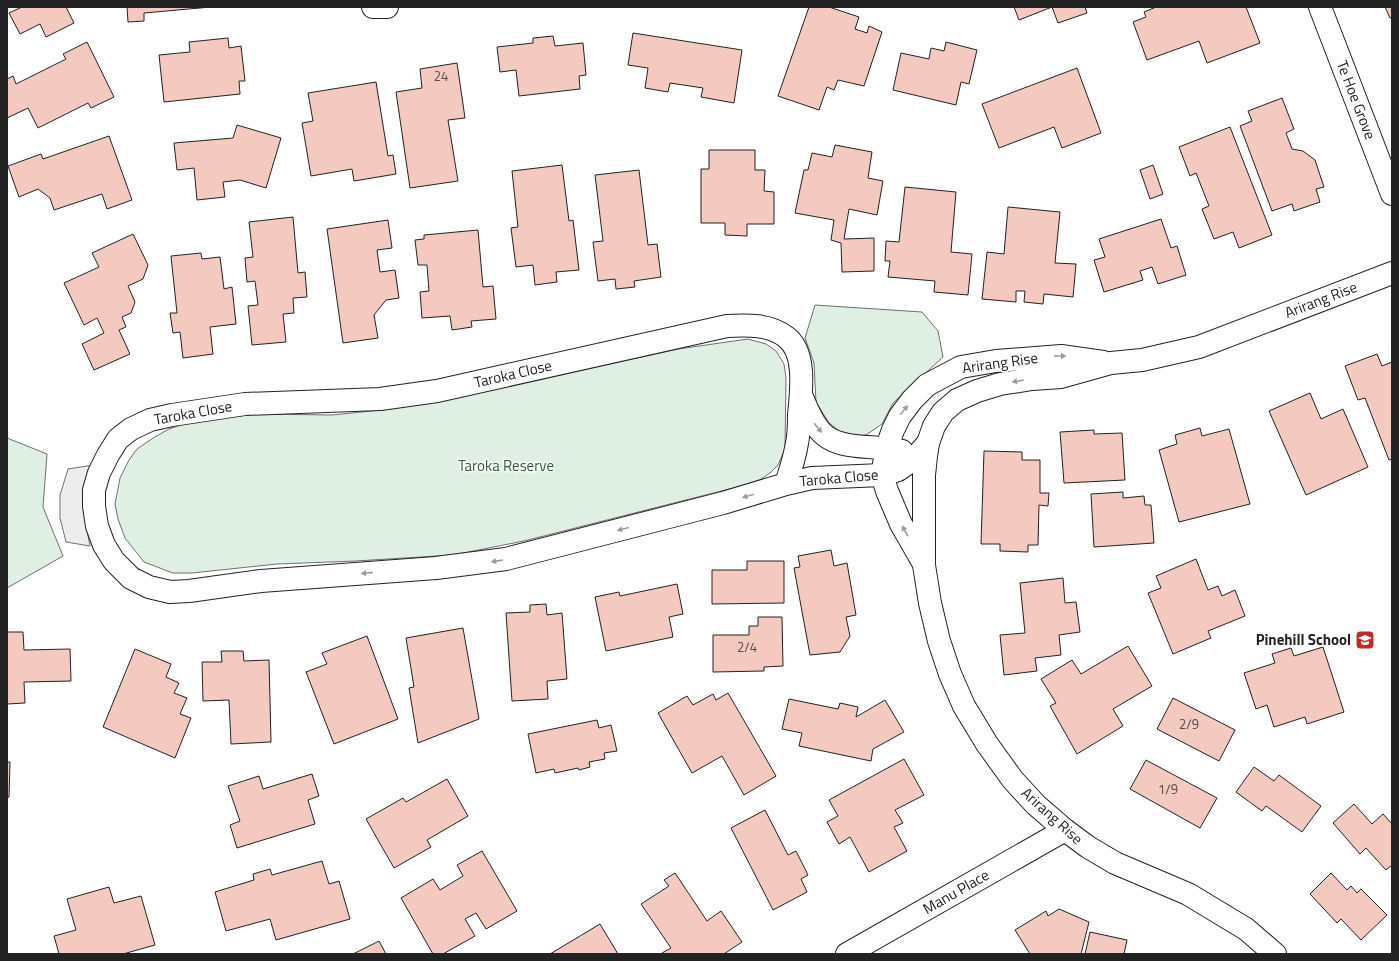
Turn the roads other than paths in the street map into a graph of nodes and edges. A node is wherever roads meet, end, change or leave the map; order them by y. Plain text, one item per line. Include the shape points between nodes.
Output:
1 (373, 7) edge
2 (387, 7) edge
3 (1320, 7) edge
4 (1392, 194) edge
5 (1392, 273) edge
6 (1111, 363) junction
7 (801, 394) junction
8 (887, 447) junction
9 (919, 467) junction
10 (882, 475) junction
11 (786, 484) junction
12 (924, 565) junction
13 (1065, 830) junction
14 (847, 954) edge
15 (1275, 954) edge

1 - 2 street
3 - 4 street, Te Hoe Grove
5 - 6 street, Arirang Rise via 1199,347 1142,360
8 -> 6 street, Arirang Rise via 900,416 912,400 927,385 961,367 996,361 1061,356
6 -> 9 street, Arirang Rise via 1061,377 1000,384 957,400 943,412 934,426
7 -> 8 street, Taroka Close via 809,414 826,437 836,443 850,446
7 - 11 street, Taroka Close via 798,443
11 -> 7 street, Taroka Close via 723,503 506,559 436,568 261,581 170,592 149,587 131,578 114,561 104,545 97,526 94,506 94,490 99,473 118,439 130,429 150,420 245,404 380,398 437,391 727,326 764,327 778,331 788,338 799,358
8 - 9 street, Taroka Close via 903,452
8 - 10 street, Arirang Rise
9 - 10 street, Taroka Close
9 - 12 street, Arirang Rise
10 - 11 street, Taroka Close via 812,478
12 -> 10 street, Arirang Rise via 901,524
12 - 13 street, Arirang Rise via 939,641 964,706 1013,780 1036,806
13 - 14 street, Manu Place
13 - 15 street, Arirang Rise via 1115,863 1195,898 1246,929

